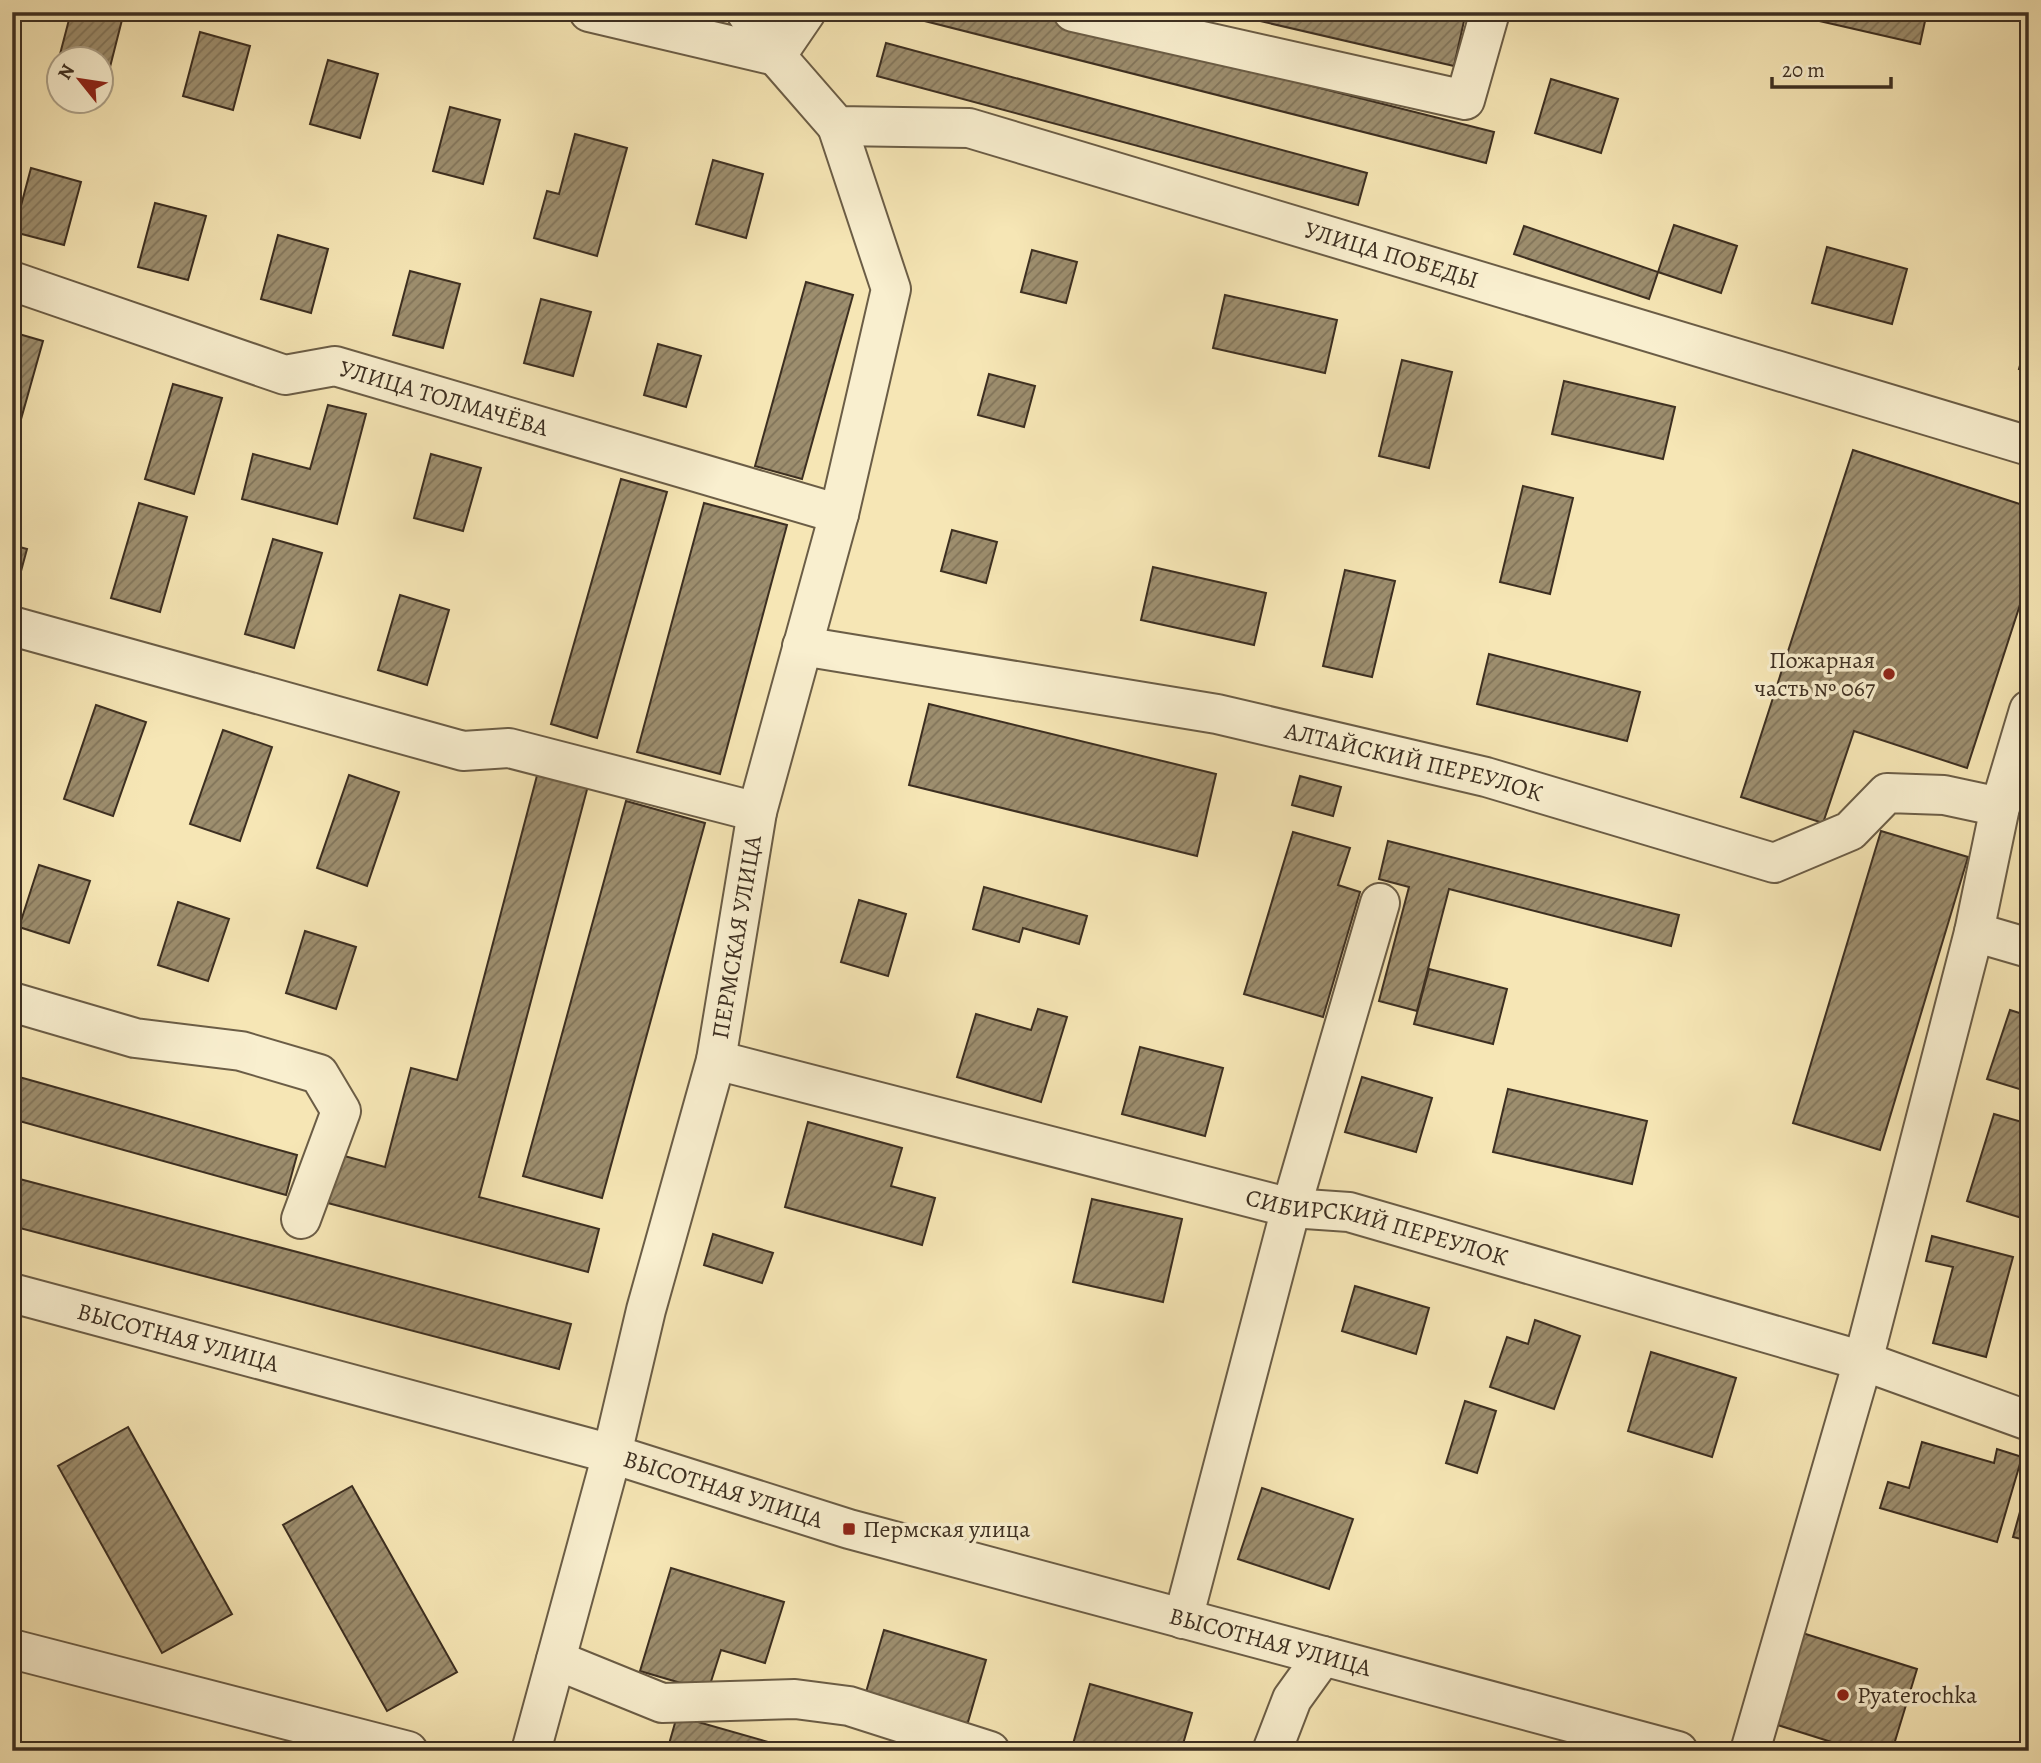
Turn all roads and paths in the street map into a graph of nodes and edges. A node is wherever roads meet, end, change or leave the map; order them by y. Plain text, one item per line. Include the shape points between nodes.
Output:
1 (589, 12) edge
2 (746, 12) edge
3 (806, 12) edge
4 (1073, 12) edge
5 (1490, 12) edge
6 (776, 56) junction
7 (837, 126) junction
8 (12, 281) edge
9 (2029, 446) edge
10 (839, 514) junction
11 (12, 626) edge
12 (802, 646) junction
13 (2029, 709) edge
14 (2000, 807) junction
15 (757, 812) junction
16 (1380, 903) dead end
17 (1973, 932) junction
18 (2029, 948) edge
19 (12, 1002) edge
20 (716, 1060) junction
21 (1291, 1208) junction
22 (301, 1219) dead end
23 (12, 1293) edge
24 (1863, 1361) junction
25 (2029, 1421) edge
26 (612, 1454) junction
27 (1183, 1619) junction
28 (12, 1649) edge
29 (1324, 1656) junction
30 (556, 1660) junction
31 (408, 1751) edge
32 (531, 1751) edge
33 (990, 1751) edge
34 (1272, 1751) edge
35 (1678, 1751) edge
36 (1750, 1751) edge

1 - 6 street
2 - 6 street
3 - 6 street
4 - 5 street via 1465,100
6 - 7 street
7 - 9 street, УЛИЦА ПОБЕДЫ via 969,128
7 - 10 street, ПЕРМСКАЯ УЛИЦА via 891,289
8 - 10 street, УЛИЦА ТОЛМАЧЁВА via 285,375 334,366
10 - 12 street, ПЕРМСКАЯ УЛИЦА
11 - 15 street via 463,751 509,748
12 - 14 street, АЛТАЙСКИЙ ПЕРЕУЛОК via 1217,714 1486,777 1774,863 1850,831 1887,793 1944,795
12 - 15 street, ПЕРМСКАЯ УЛИЦА
13 - 14 street
14 - 17 street
15 - 20 street, ПЕРМСКАЯ УЛИЦА
16 - 21 street
17 - 18 street
17 - 24 street
19 - 22 street via 135,1038 241,1051 320,1074 341,1111
20 - 21 street, СИБИРСКИЙ ПЕРЕУЛОК
20 - 26 street, ПЕРМСКАЯ УЛИЦА via 646,1310
21 - 24 street, СИБИРСКИЙ ПЕРЕУЛОК via 1349,1212
21 - 27 street
23 - 26 street, ВЫСОТНАЯ УЛИЦА
24 - 25 street, СИБИРСКИЙ ПЕРЕУЛОК
24 - 36 street
26 - 27 street, ВЫСОТНАЯ УЛИЦА via 849,1529
26 - 30 street, ПЕРМСКАЯ УЛИЦА
27 - 29 street, ВЫСОТНАЯ УЛИЦА
28 - 31 street
29 - 34 street via 1292,1699
29 - 35 street, ВЫСОТНАЯ УЛИЦА
30 - 32 street, ПЕРМСКАЯ УЛИЦА
30 - 33 street via 662,1703 795,1699 849,1706

